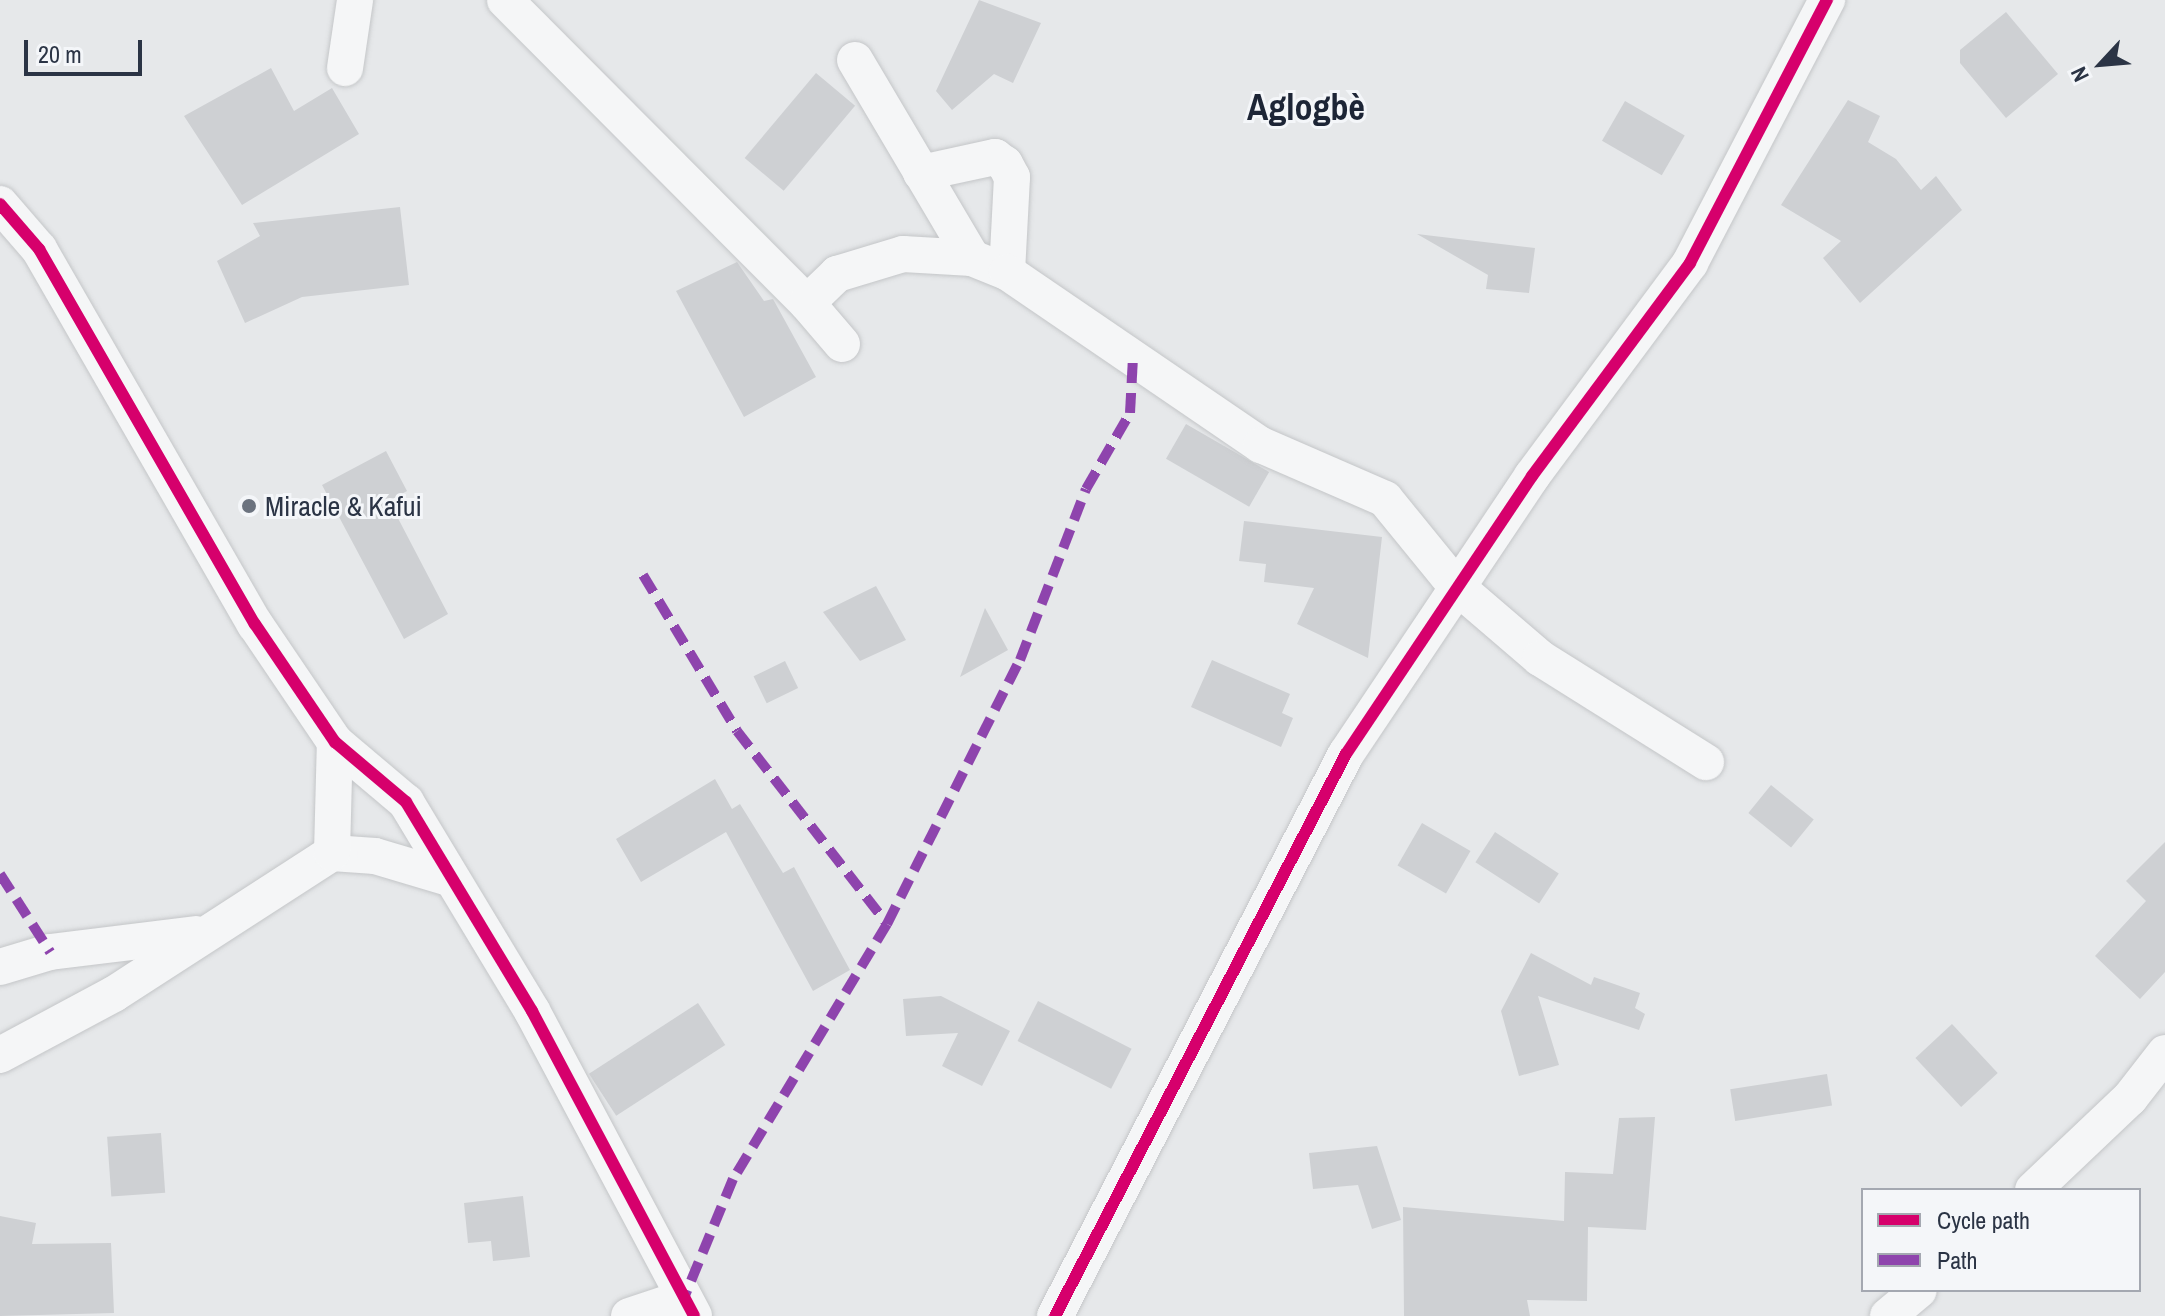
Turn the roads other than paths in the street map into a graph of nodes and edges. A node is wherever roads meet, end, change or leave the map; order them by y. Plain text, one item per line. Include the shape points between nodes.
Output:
1 (355, 0) edge
2 (505, 0) edge
3 (1827, 0) edge
4 (855, 60) dead end
5 (345, 68) dead end
6 (921, 173) junction
7 (0, 204) edge
8 (972, 258) junction
9 (1007, 272) junction
10 (807, 303) junction
11 (842, 344) dead end
12 (1456, 586) junction
13 (335, 742) junction
14 (1706, 762) dead end
15 (332, 853) junction
16 (449, 878) junction
17 (201, 934) junction
18 (0, 967) edge
19 (2165, 1053) edge
20 (0, 1055) edge
21 (2035, 1188) edge
22 (1917, 1292) edge
23 (688, 1307) edge
24 (629, 1316) edge
25 (1055, 1316) edge
26 (1888, 1316) edge

1 - 5 street
2 - 10 street
3 - 12 street via 1690,263
4 - 6 street
6 - 8 street
6 - 9 street via 995,157 1005,164 1012,177
7 - 13 street via 39,249 255,624
8 - 9 street
8 - 10 street via 903,254 864,262 837,274
9 - 12 street via 1261,445 1385,499
10 - 11 street
12 - 14 street via 1540,658
12 - 25 street via 1346,754
13 - 15 street
13 - 16 street via 406,802
15 - 16 street via 375,856
15 - 17 street
16 - 23 street via 532,1011
17 - 18 street via 50,952
17 - 20 street via 114,994
19 - 21 street via 2130,1098
22 - 26 street
23 - 24 street

